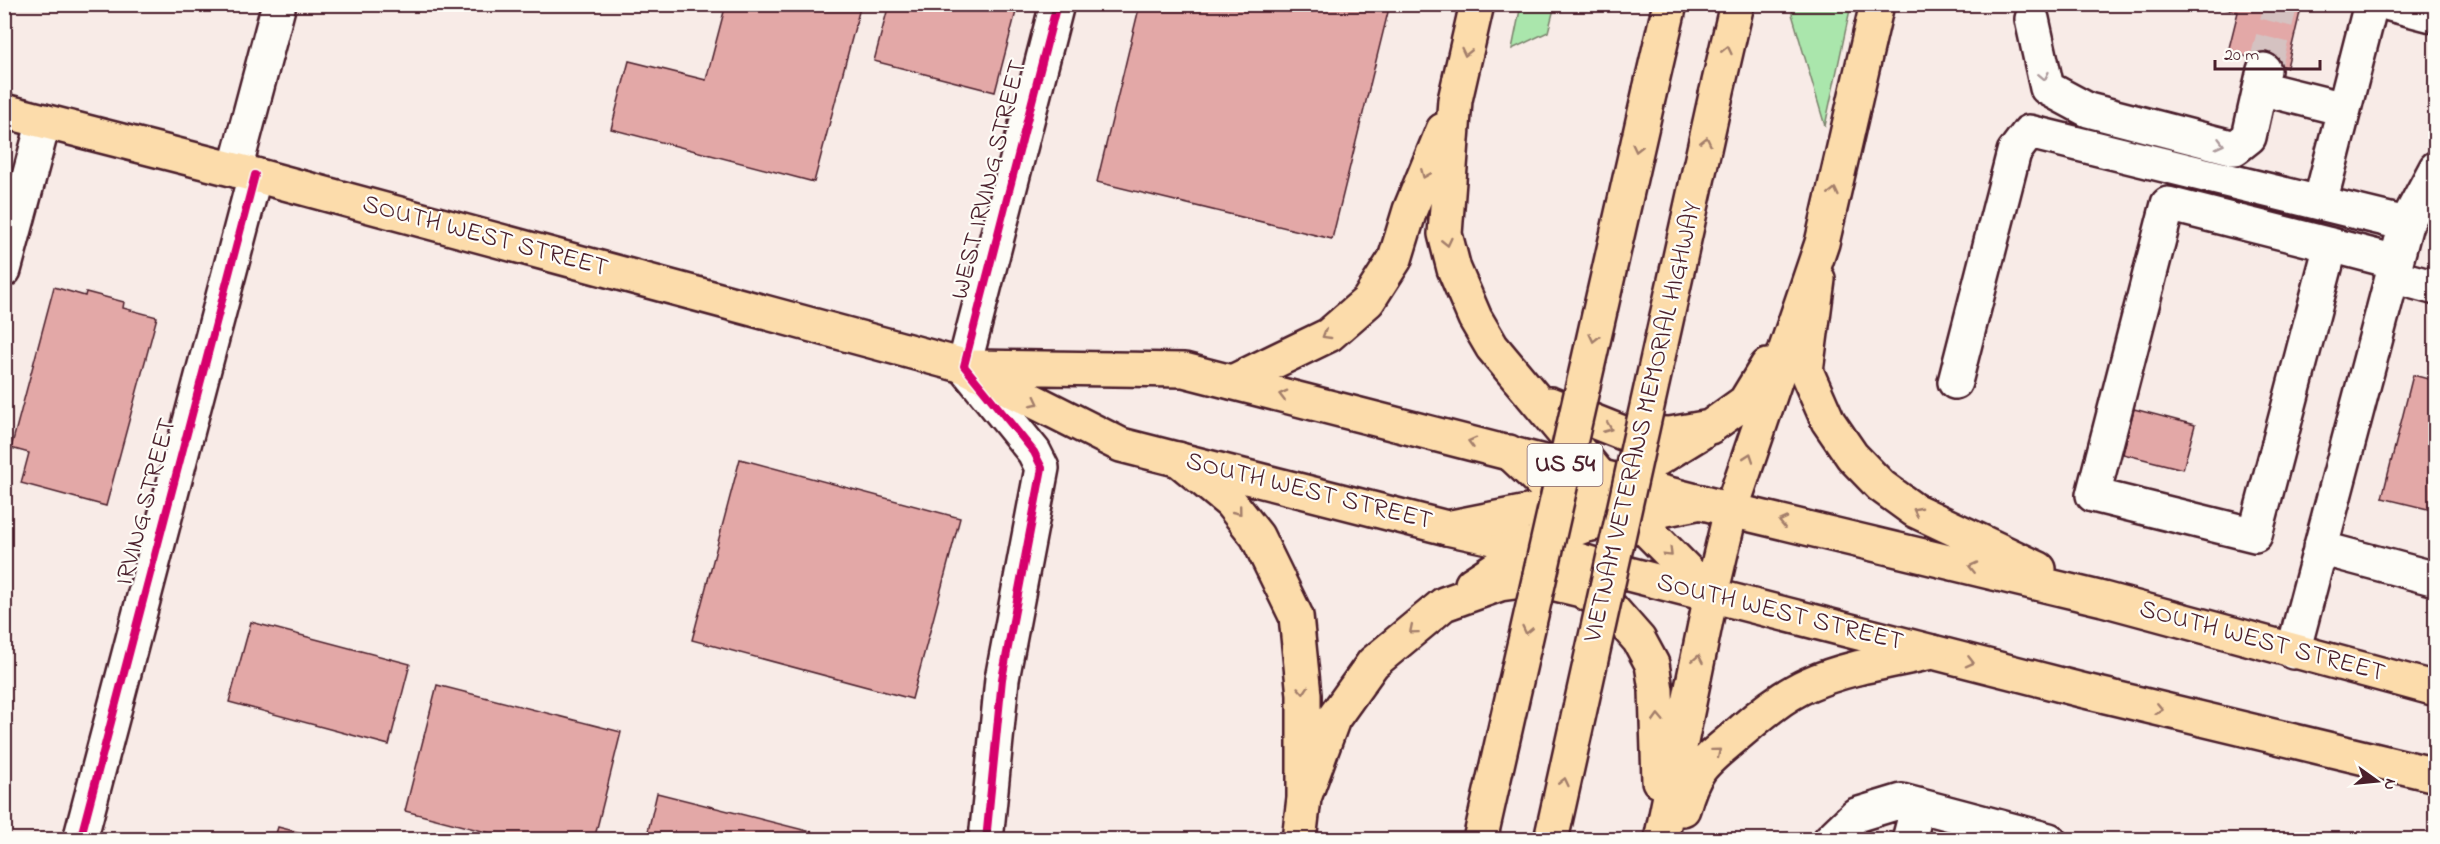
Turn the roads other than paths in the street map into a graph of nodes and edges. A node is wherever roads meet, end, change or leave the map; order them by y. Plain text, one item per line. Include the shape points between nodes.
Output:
1 (279, 4) edge
2 (1057, 4) edge
3 (1477, 4) edge
4 (1670, 4) edge
5 (1737, 4) edge
6 (1877, 4) edge
7 (2371, 4) edge
8 (2390, 4) edge
9 (2436, 16) edge
10 (2032, 19) dead end
11 (1455, 100) junction
12 (2344, 109) junction
13 (4, 111) edge
14 (44, 122) junction
15 (2436, 168) edge
16 (245, 172) junction
17 (2320, 203) junction
18 (2406, 224) junction
19 (1822, 243) junction
20 (2331, 245) junction
21 (2394, 269) junction
22 (4, 270) edge
23 (2436, 288) edge
24 (1800, 310) junction
25 (964, 366) junction
26 (1232, 382) junction
27 (1955, 382) dead end
28 (1535, 398) junction
29 (1710, 427) junction
30 (1509, 452) junction
31 (1178, 459) junction
32 (1610, 482) junction
33 (1716, 506) junction
34 (1576, 515) junction
35 (1633, 516) junction
36 (1447, 528) junction
37 (1530, 546) junction
38 (2320, 548) junction
39 (1613, 570) junction
40 (2436, 579) edge
41 (1711, 595) junction
42 (2103, 599) junction
43 (1444, 604) junction
44 (1932, 652) junction
45 (2293, 652) junction
46 (1652, 664) junction
47 (2436, 689) edge
48 (2436, 775) edge
49 (1304, 798) junction
50 (1918, 805) junction
51 (1967, 829) edge
52 (2030, 837) edge
53 (80, 840) edge
54 (986, 840) edge
55 (1299, 840) edge
56 (1480, 840) edge
57 (1551, 840) edge
58 (1660, 840) edge
59 (1674, 840) edge
60 (1830, 840) edge
61 (1909, 840) edge

1 - 16 street, IRVING STREET
2 - 25 street, WEST IRVING STREET
3 -> 11 main road
4 -> 56 main road, US 54, bridge
57 -> 5 main road, VIETNAM VETERANS MEMORIAL HIGHWAY / US 54, bridge
19 -> 6 main road
7 - 12 street
8 - 9 street
10 -> 12 street via 2047,88 2088,110 2235,148 2249,137 2262,79
11 -> 26 main road via 1410,210 1395,259 1368,301 1329,335
11 -> 28 main road via 1445,234 1454,268 1492,347
12 - 17 street
13 - 14 main road, SOUTH WEST STREET
14 - 16 main road, SOUTH WEST STREET
14 - 22 street
15 - 18 street
16 - 25 main road, SOUTH WEST STREET
16 - 53 street, IRVING STREET
17 - 18 street
17 - 27 street via 2029,132 2014,153
18 - 21 street
19 - 24 main road
42 -> 19 main road via 1914,510 1881,486 1852,456 1828,421 1806,371
20 - 20 street via 2169,204 2093,495 2255,535
20 - 21 street
21 - 23 street
21 - 38 street
24 - 29 main road via 1746,402
33 -> 24 main road
25 - 26 main road, SOUTH WEST STREET via 1184,370
25 -> 31 main road, SOUTH WEST STREET via 1121,445
25 - 54 street via 1034,452 1042,468 1002,679
30 -> 26 main road, SOUTH WEST STREET
28 -> 29 main road via 1623,433 1670,434
28 - 32 main road
29 - 32 main road
30 - 32 main road, SOUTH WEST STREET
30 - 34 main road
31 - 36 main road, SOUTH WEST STREET
31 -> 49 main road via 1230,502 1257,536 1296,616 1304,695
32 - 33 main road, SOUTH WEST STREET
32 - 34 main road
32 - 35 main road
33 - 35 main road
33 - 41 main road
42 -> 33 main road, SOUTH WEST STREET
34 - 35 main road
34 - 36 main road
34 - 37 main road
34 - 39 main road via 1601,546
35 -> 41 main road
36 - 37 main road, SOUTH WEST STREET
37 - 39 main road, SOUTH WEST STREET
37 - 43 main road
38 - 40 street
38 - 45 street
39 - 41 main road, SOUTH WEST STREET
39 - 46 main road
41 - 44 main road, SOUTH WEST STREET
58 -> 41 main road
42 - 45 main road, SOUTH WEST STREET
43 - 46 main road via 1500,584 1534,579 1558,583 1581,590 1610,607 1639,640
43 -> 49 main road via 1373,663 1357,684 1333,719
44 -> 48 main road, SOUTH WEST STREET
59 -> 44 main road via 1689,785 1700,766 1766,710 1810,684
45 - 47 main road, SOUTH WEST STREET
58 -> 46 main road via 1658,713
49 - 55 main road
50 - 51 street
50 - 60 street via 1902,801 1857,815
50 - 61 street
51 - 52 street

